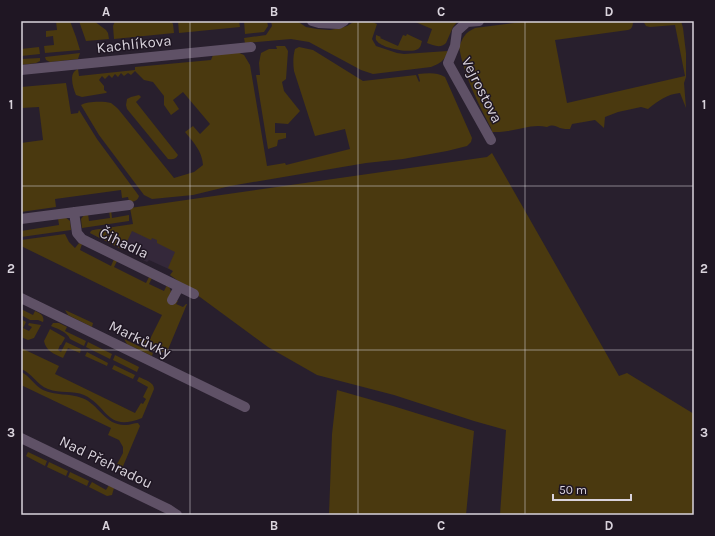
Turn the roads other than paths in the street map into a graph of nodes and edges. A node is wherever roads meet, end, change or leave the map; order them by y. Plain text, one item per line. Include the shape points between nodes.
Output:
1 (312, 21) edge
2 (344, 21) edge
3 (479, 21) edge
4 (251, 47) dead end
5 (21, 70) edge
6 (491, 140) dead end
7 (129, 205) dead end
8 (74, 212) junction
9 (21, 219) edge
10 (179, 286) junction
11 (194, 294) dead end
12 (21, 298) edge
13 (172, 300) dead end
14 (245, 407) dead end
15 (21, 438) edge
16 (176, 515) edge

1 - 2 street via 339,24
3 - 6 street, Vejrostova via 467,22 457,31 448,63
4 - 5 street, Kachlíkova
7 - 8 street
8 - 9 street
8 - 10 street, Čihadla via 77,233 82,239
10 - 11 street, Čihadla
10 - 13 street
12 - 14 street, Markůvky
15 - 16 street, Nad Přehradou

